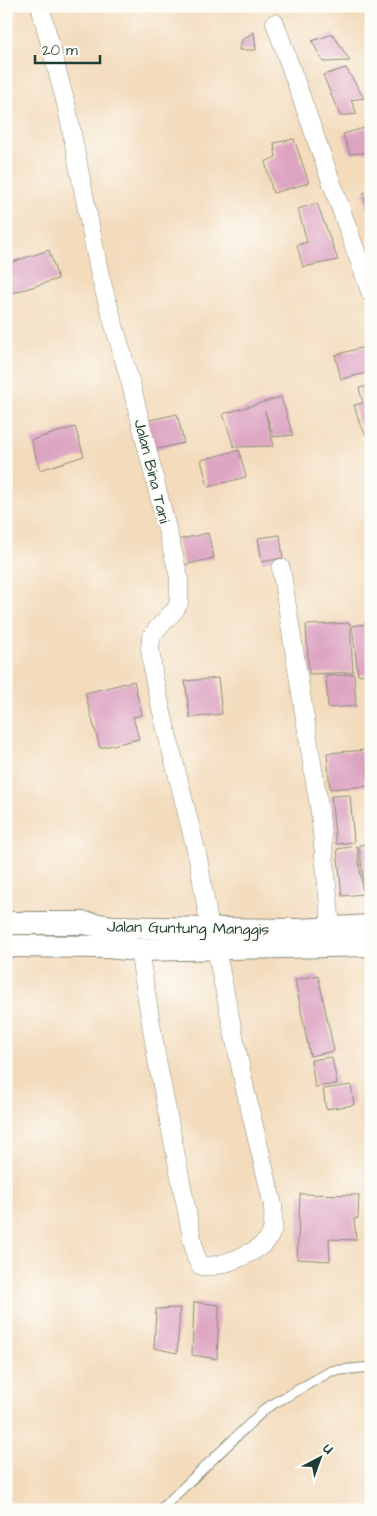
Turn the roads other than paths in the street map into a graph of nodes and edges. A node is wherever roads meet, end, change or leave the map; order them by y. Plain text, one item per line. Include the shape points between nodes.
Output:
1 (40, 6) edge
2 (275, 23) dead end
3 (366, 262) edge
4 (371, 294) edge
5 (281, 568) dead end
6 (6, 923) edge
7 (371, 926) edge
8 (331, 927) junction
9 (213, 939) junction
10 (371, 945) edge
11 (6, 946) edge
12 (139, 950) junction
13 (371, 1367) edge
14 (160, 1510) edge

1 - 9 street, Jalan Bina Tani via 67,108 100,276 132,388 179,577 180,602 156,630 150,649 164,722 198,858
2 - 3 street
3 - 4 street
5 - 8 street via 320,813
6 - 9 street, Jalan Guntung Manggis via 83,923
7 - 8 street, Jalan Guntung Manggis
8 - 9 street, Jalan Guntung Manggis
9 - 10 street, Jalan Guntung Manggis
9 - 12 street, Jalan Guntung Manggis
9 - 12 street, Jalan Bina Tani via 274,1224 270,1237 261,1247 210,1268 201,1266 196,1258
11 - 12 street, Jalan Guntung Manggis
13 - 14 lane via 331,1371 266,1408

